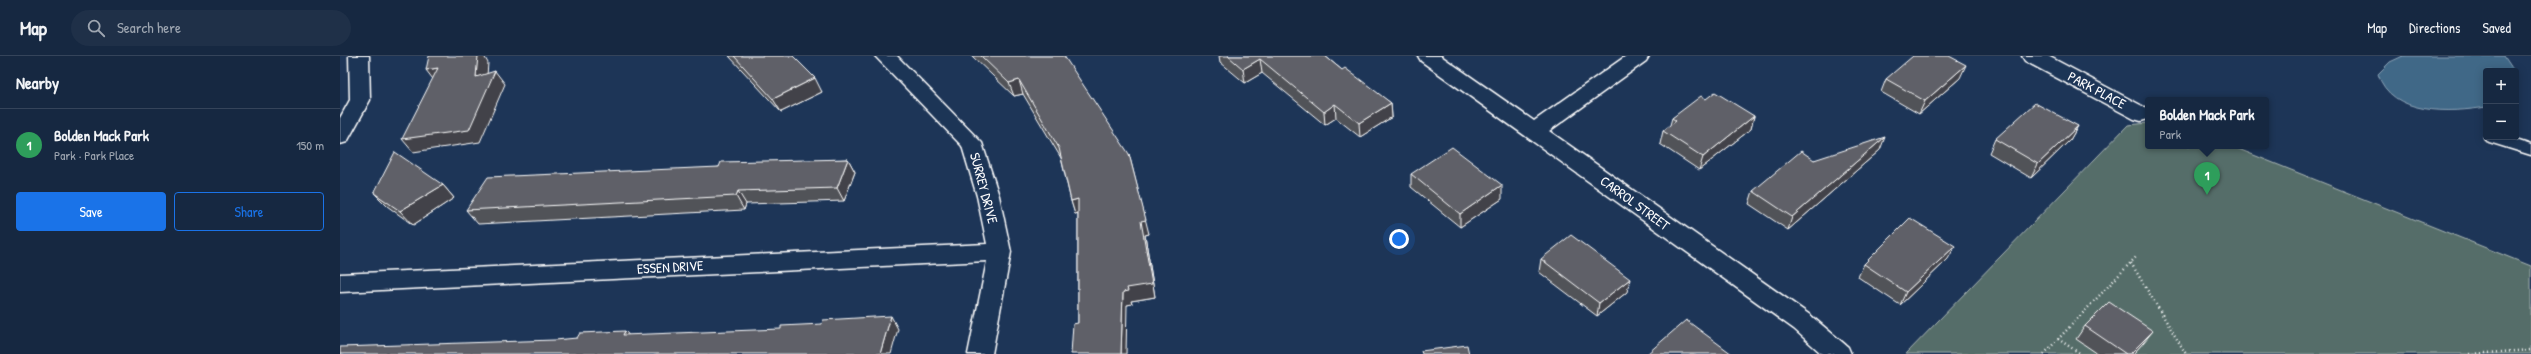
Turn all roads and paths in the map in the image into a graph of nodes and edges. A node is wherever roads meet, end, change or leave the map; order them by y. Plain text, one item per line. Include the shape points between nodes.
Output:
1 (359, 56) edge
2 (885, 56) edge
3 (1428, 56) edge
4 (1639, 56) edge
5 (2032, 56) edge
6 (2142, 114) dead end
7 (1535, 131) junction
8 (340, 137) edge
9 (2499, 140) edge
10 (2531, 150) edge
11 (1000, 252) junction
12 (2136, 257) dead end
13 (2131, 263) junction
14 (340, 283) edge
15 (2058, 339) junction
16 (2531, 350) edge
17 (980, 354) edge
18 (1839, 354) edge
19 (2044, 354) edge
20 (2081, 354) edge
21 (2186, 354) edge
22 (2469, 354) edge

1 - 8 street via 360,100
2 - 11 street, SURREY DRIVE via 972,143 988,196
3 - 7 street, CARROL STREET
4 - 7 street
5 - 6 street, PARK PLACE
7 - 18 street, CARROL STREET via 1802,322
9 - 10 lane
11 - 14 street, ESSEN DRIVE
11 - 17 street, SURREY DRIVE
12 - 13 path
13 - 15 path
13 - 21 path
15 - 19 path
15 - 20 path
16 - 22 path

